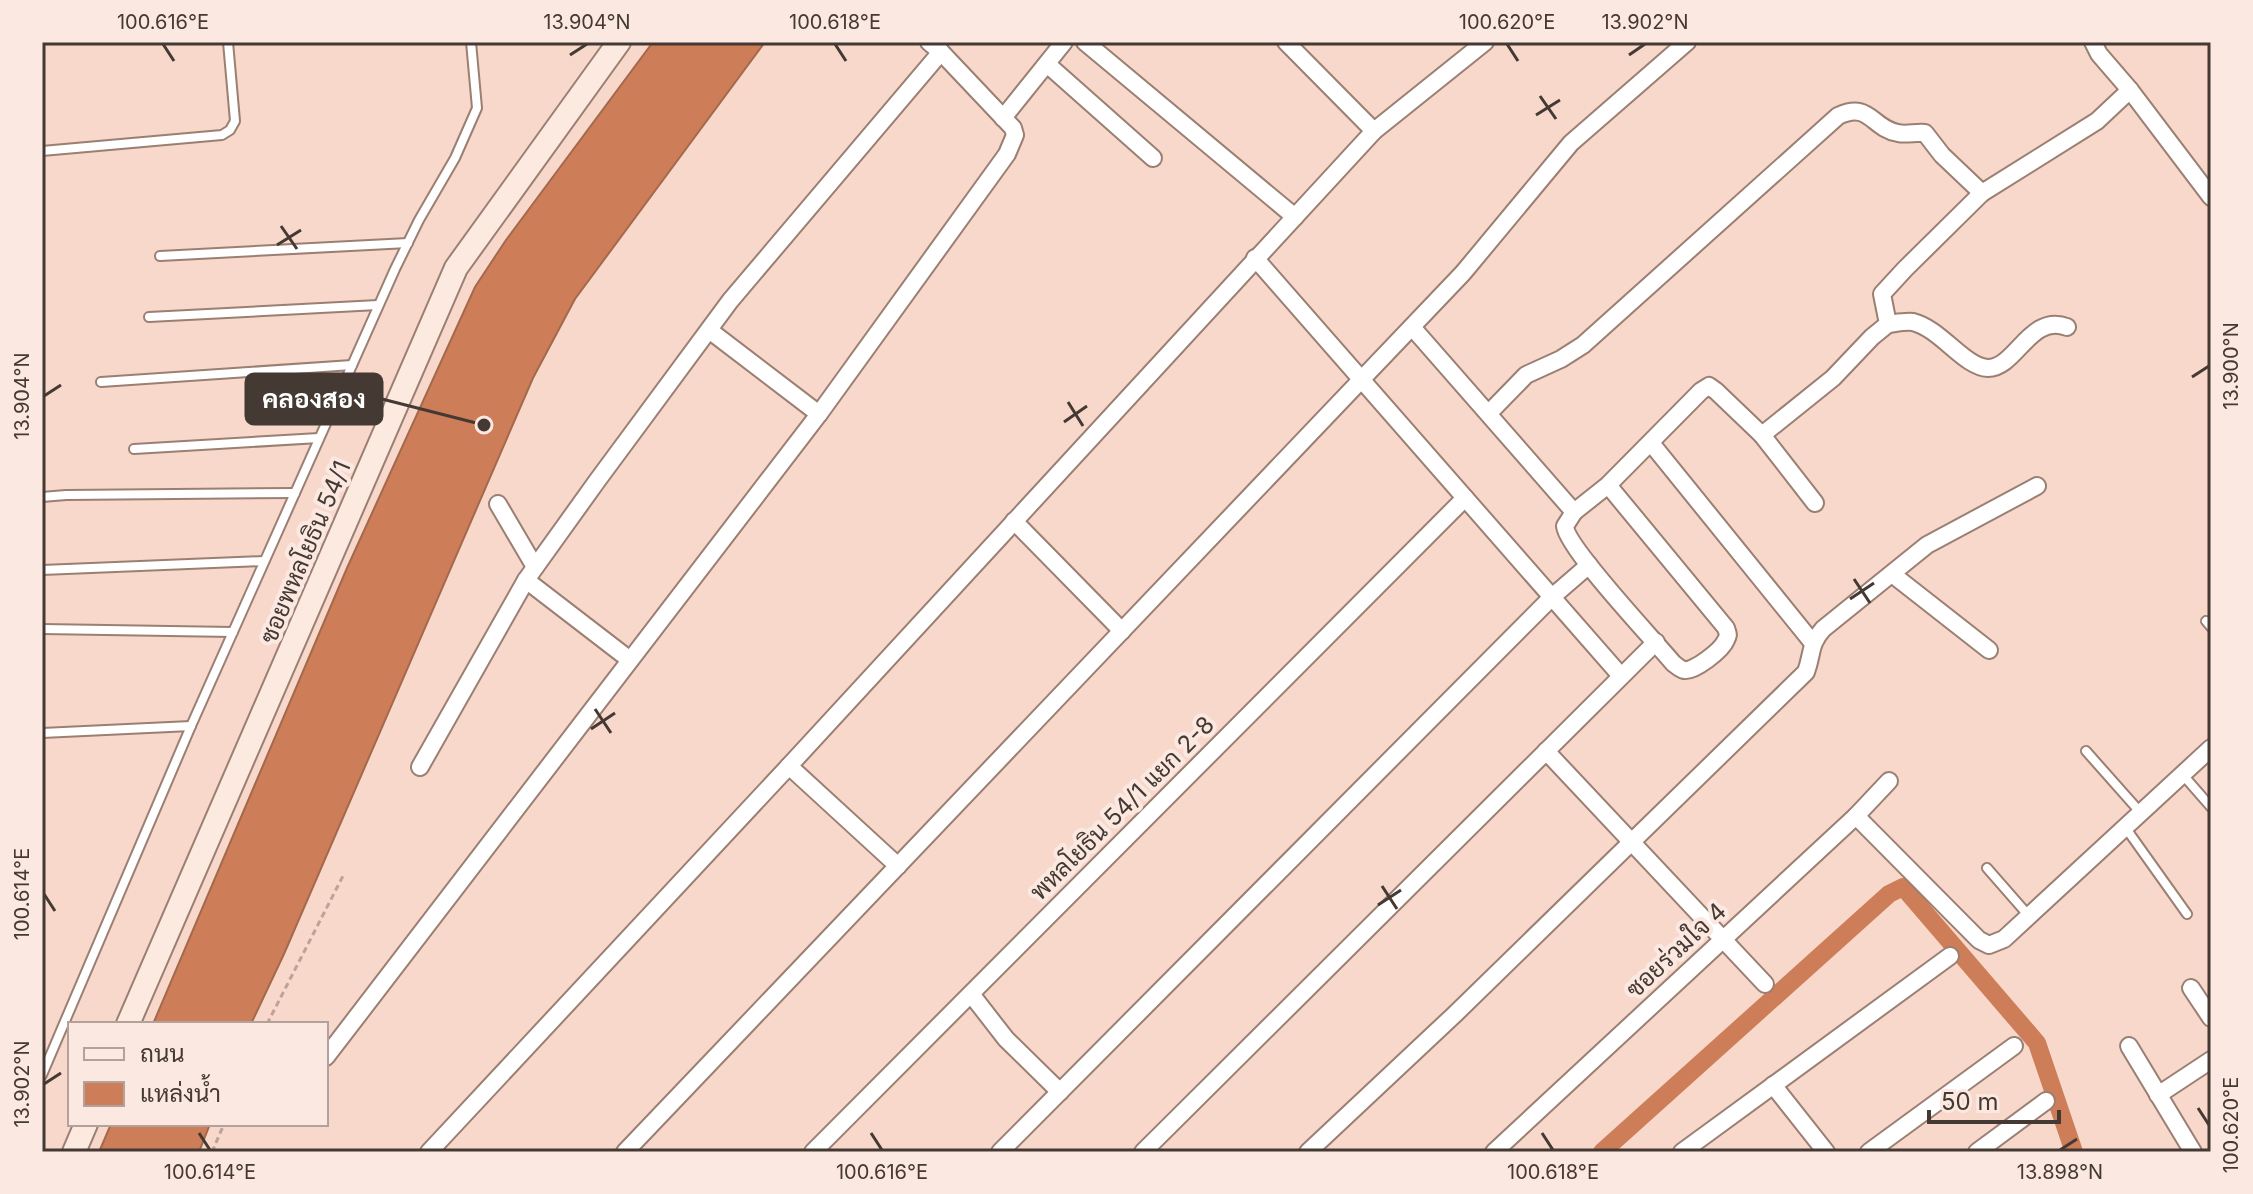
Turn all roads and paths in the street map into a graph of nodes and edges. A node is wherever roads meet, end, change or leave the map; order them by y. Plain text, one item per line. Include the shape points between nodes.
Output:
1 (228, 42) edge
2 (471, 42) edge
3 (619, 42) edge
4 (1064, 42) edge
5 (1085, 42) edge
6 (1286, 42) edge
7 (1485, 42) edge
8 (1687, 42) edge
9 (2093, 42) edge
10 (935, 47) edge
11 (1047, 64) junction
12 (2130, 90) junction
13 (1003, 118) junction
14 (1374, 131) junction
15 (42, 151) edge
16 (1153, 158) dead end
17 (1982, 193) junction
18 (2211, 197) edge
19 (1295, 217) junction
20 (408, 243) junction
21 (160, 256) dead end
22 (1255, 258) junction
23 (378, 305) junction
24 (149, 317) dead end
25 (1888, 324) junction
26 (1412, 327) junction
27 (2067, 327) dead end
28 (709, 330) junction
29 (352, 365) junction
30 (1362, 379) junction
31 (101, 382) dead end
32 (1489, 413) junction
33 (819, 414) junction
34 (1762, 435) junction
35 (319, 438) junction
36 (1651, 443) junction
37 (134, 449) dead end
38 (1608, 485) junction
39 (2037, 486) dead end
40 (295, 493) junction
41 (42, 497) edge
42 (1465, 498) junction
43 (1815, 503) dead end
44 (498, 504) dead end
45 (1574, 512) junction
46 (1014, 521) junction
47 (264, 561) junction
48 (1589, 565) junction
49 (42, 570) edge
50 (530, 573) junction
51 (1892, 574) junction
52 (1552, 597) junction
53 (42, 629) edge
54 (1122, 631) junction
55 (233, 632) junction
56 (1656, 642) junction
57 (1812, 642) junction
58 (1989, 650) dead end
59 (630, 660) junction
60 (1621, 676) junction
61 (191, 726) junction
62 (42, 733) edge
63 (2211, 748) edge
64 (1546, 751) junction
65 (2086, 751) dead end
66 (789, 766) junction
67 (420, 767) dead end
68 (2183, 774) junction
69 (1889, 781) dead end
70 (2211, 807) edge
71 (2141, 813) junction
72 (1856, 816) junction
73 (2125, 827) junction
74 (1631, 841) junction
75 (898, 866) junction
76 (1987, 868) dead end
77 (344, 874) dead end
78 (2187, 914) dead end
79 (2029, 916) junction
80 (1722, 939) junction
81 (1950, 956) dead end
82 (1765, 984) dead end
83 (2191, 988) dead end
84 (971, 994) junction
85 (2211, 1018) edge
86 (129, 1022) edge
87 (268, 1022) edge
88 (2014, 1046) dead end
89 (2129, 1046) dead end
90 (328, 1054) edge
91 (2211, 1060) edge
92 (42, 1075) edge
93 (1773, 1085) junction
94 (1060, 1092) junction
95 (2158, 1095) junction
96 (2046, 1101) dead end
97 (85, 1126) edge
98 (223, 1126) edge
99 (74, 1152) edge
100 (212, 1152) edge
101 (429, 1152) edge
102 (625, 1152) edge
103 (813, 1152) edge
104 (1000, 1152) edge
105 (1143, 1152) edge
106 (1308, 1152) edge
107 (1494, 1152) edge
108 (1682, 1152) edge
109 (1826, 1152) edge
110 (1869, 1152) edge
111 (1977, 1152) edge
112 (2193, 1152) edge

1 - 15 lane via 235,121 222,135
2 - 20 lane via 477,108
3 - 86 street, ซอยพหลโยธิน 54/1 via 456,268
4 - 11 street
5 - 19 street
6 - 14 street
7 - 14 street
8 - 26 street via 1571,143
9 - 12 street
10 - 13 street
10 - 28 street
11 - 13 street
11 - 16 street
12 - 17 street via 2097,121
12 - 18 street
13 - 33 street via 1015,135 1007,154
14 - 19 street
17 - 25 street via 1882,294
17 - 32 street via 1925,133 1897,133 1862,111 1849,110 1583,345 1526,375
19 - 22 street
20 - 21 lane
20 - 23 lane
22 - 30 street
22 - 46 street
23 - 24 lane
23 - 29 lane
25 - 27 street via 1912,322 1936,332 1985,368 2003,361 2046,325
25 - 34 street via 1833,378
26 - 30 street
26 - 32 street
28 - 33 street
28 - 50 street
29 - 31 lane
29 - 35 lane
30 - 42 street
30 - 54 street
32 - 45 street
33 - 59 street
34 - 36 street via 1709,386
34 - 43 street
35 - 37 lane
35 - 40 lane
36 - 38 street
36 - 57 street
38 - 45 street
38 - 56 street via 1728,634 1723,646 1687,671
39 - 51 street via 1927,545
40 - 41 lane
40 - 47 lane
42 - 52 street
42 - 84 street, พหลโยธิน 54/1 แยก 2-8
44 - 50 street
45 - 48 street via 1565,532
46 - 54 street
46 - 66 street
47 - 49 lane
47 - 55 lane
48 - 52 street
48 - 56 street
50 - 59 street
50 - 67 street
51 - 57 street
51 - 58 street
52 - 60 street
52 - 94 street
53 - 55 lane
54 - 75 street
55 - 61 lane
56 - 60 street
57 - 74 street via 1806,672
59 - 90 street
60 - 64 street
61 - 62 lane
61 - 92 lane
63 - 68 street
64 - 74 street
64 - 105 street
65 - 71 lane
66 - 75 street
66 - 101 street
68 - 70 lane
68 - 71 street
69 - 72 street, ซอยร่วมใจ 4
71 - 73 street
72 - 79 street via 1979,940 1989,945 2004,939
72 - 80 street, ซอยร่วมใจ 4
73 - 78 lane
73 - 79 street
74 - 80 street
74 - 106 street
75 - 102 street
76 - 79 lane
77 - 87 path
80 - 82 street
80 - 107 street, ซอยร่วมใจ 4
81 - 93 street
83 - 85 street
84 - 94 street via 1006,1039
84 - 103 street, พหลโยธิน 54/1 แยก 2-8
88 - 110 street
89 - 95 street
91 - 95 street
93 - 108 street
93 - 109 street
94 - 104 street
95 - 112 street
96 - 111 street
97 - 99 street
98 - 100 path

